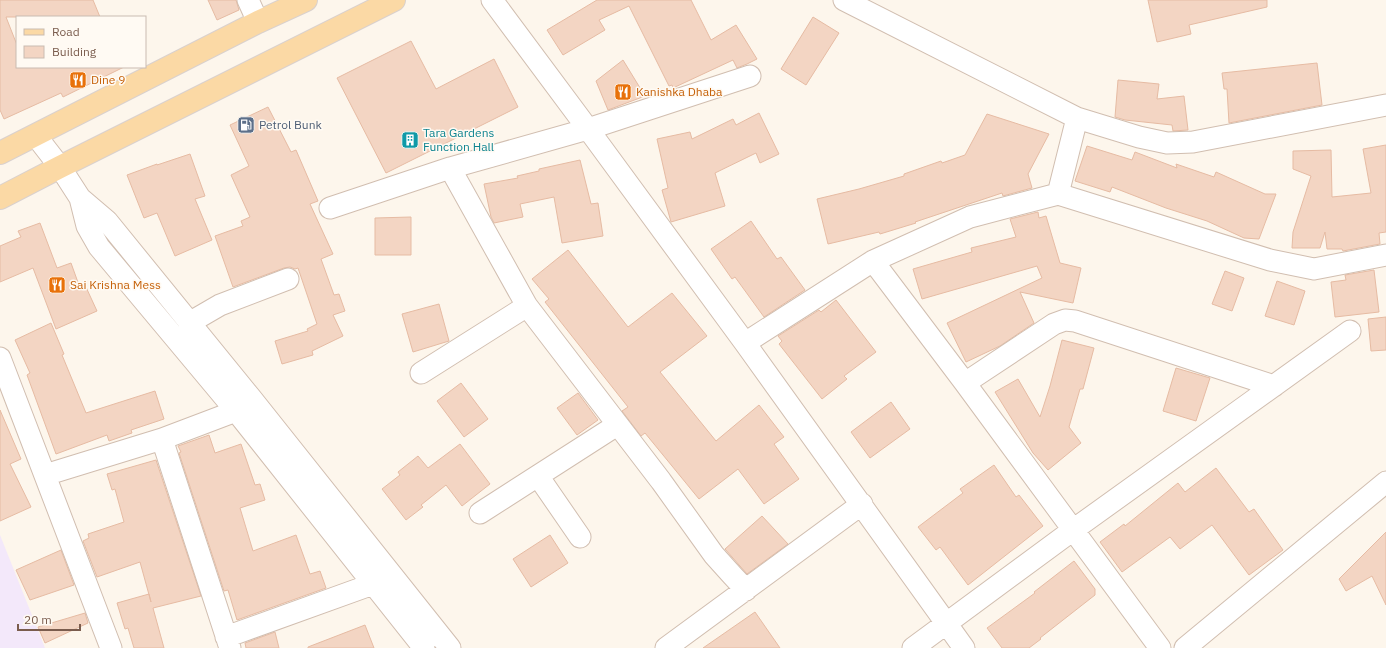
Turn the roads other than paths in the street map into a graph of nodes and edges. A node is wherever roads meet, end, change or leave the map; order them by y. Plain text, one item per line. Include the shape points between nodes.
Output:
1 (248, 0) edge
2 (306, 0) edge
3 (394, 0) edge
4 (492, 0) edge
5 (844, 0) edge
6 (258, 22) junction
7 (750, 76) dead end
8 (1386, 105) edge
9 (1077, 118) junction
10 (588, 129) junction
11 (36, 136) junction
12 (0, 154) edge
13 (60, 167) junction
14 (450, 168) junction
15 (1058, 194) junction
16 (0, 198) edge
17 (80, 198) junction
18 (330, 208) dead end
19 (1386, 255) edge
20 (873, 261) junction
21 (288, 279) dead end
22 (527, 306) junction
23 (189, 323) junction
24 (1350, 331) dead end
25 (745, 343) junction
26 (0, 358) edge
27 (421, 373) dead end
28 (965, 383) junction
29 (1274, 386) junction
30 (236, 411) junction
31 (617, 425) junction
32 (162, 439) junction
33 (45, 475) junction
34 (538, 476) junction
35 (1386, 482) edge
36 (862, 504) junction
37 (480, 513) dead end
38 (1072, 530) junction
39 (580, 537) dead end
40 (373, 584) junction
41 (746, 590) junction
42 (413, 618) junction
43 (947, 624) junction
44 (228, 642) edge
45 (111, 648) edge
46 (424, 648) edge
47 (450, 648) edge
48 (666, 648) edge
49 (913, 648) edge
50 (964, 648) edge
51 (1160, 648) edge
52 (1185, 648) edge

1 - 6 street
2 - 6 main road
3 - 13 main road
4 - 10 street
5 - 9 street
6 - 11 main road
7 - 10 street
8 - 9 street via 1193,142 1168,143 1139,137
9 - 15 street
10 - 14 street
10 - 25 street
11 - 12 main road
11 - 13 street
13 - 16 main road
13 - 17 street
14 - 18 street
14 - 22 street
15 - 19 street via 1270,260 1314,269
15 - 20 street via 970,217
17 - 23 street via 107,221
17 - 30 street via 87,226 99,247
20 - 25 street
20 - 28 street
21 - 23 street via 220,305
22 - 27 street
22 - 31 street
23 - 42 street via 251,398
24 - 29 street
25 - 36 street
26 - 33 street
28 - 29 street via 1037,334 1065,320 1076,321
28 - 38 street
29 - 38 street
30 - 32 street
30 - 40 street
31 - 34 street
31 - 41 street via 714,554
32 - 33 street
32 - 44 street
33 - 45 street
34 - 37 street
34 - 39 street
35 - 52 street
36 - 41 street
36 - 43 street
38 - 43 street
38 - 51 street
40 - 42 street
40 - 44 street
41 - 48 street
42 - 46 street
42 - 47 street
43 - 49 street
43 - 50 street

